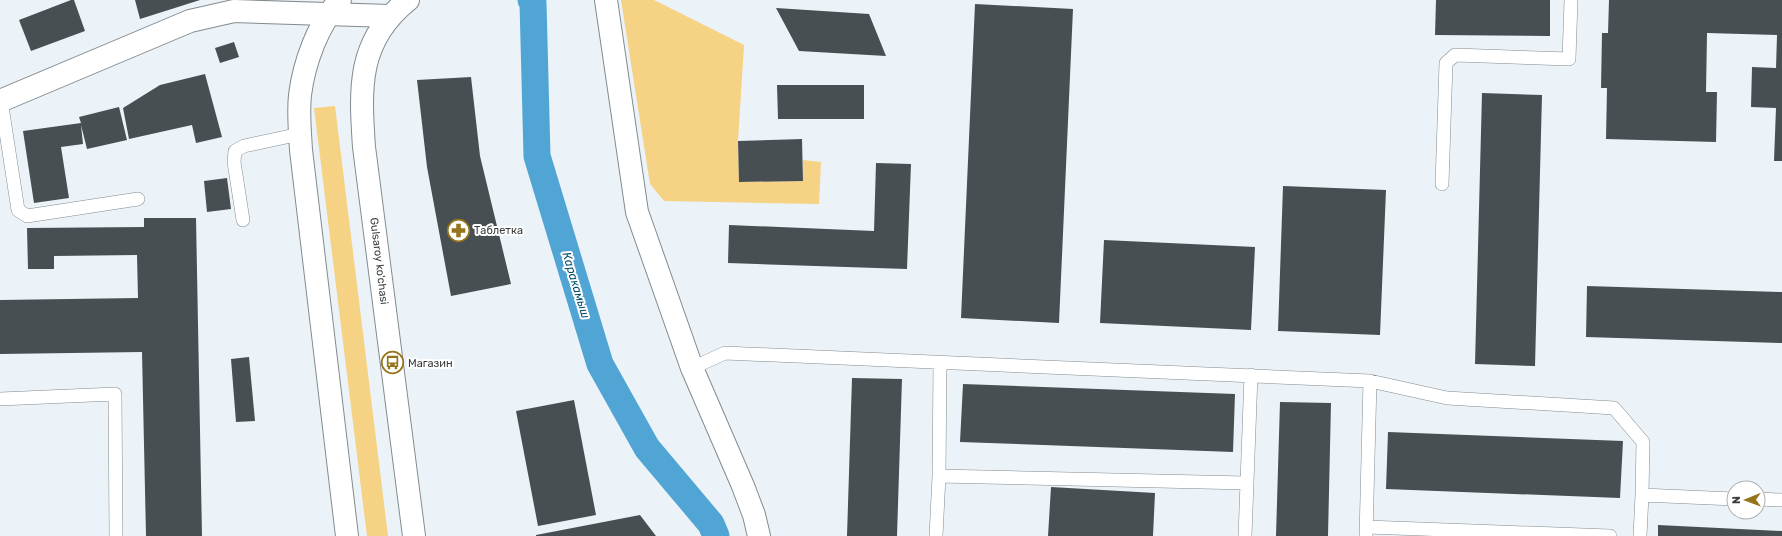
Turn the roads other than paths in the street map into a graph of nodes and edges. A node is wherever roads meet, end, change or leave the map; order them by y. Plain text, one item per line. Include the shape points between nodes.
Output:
1 (408, 0) edge
2 (606, 0) edge
3 (1572, 0) edge
4 (234, 5) edge
5 (335, 7) edge
6 (390, 16) junction
7 (0, 100) edge
8 (300, 134) junction
9 (1442, 184) dead end
10 (138, 199) dead end
11 (243, 220) dead end
12 (940, 363) junction
13 (692, 368) junction
14 (1251, 375) junction
15 (1370, 381) junction
16 (0, 399) edge
17 (939, 476) junction
18 (1246, 483) junction
19 (1642, 495) junction
20 (1726, 498) edge
21 (1766, 500) edge
22 (1782, 500) edge
23 (1366, 531) edge
24 (116, 536) edge
25 (347, 536) edge
26 (414, 536) edge
27 (759, 536) edge
28 (936, 536) edge
29 (1245, 536) edge
30 (1610, 536) edge
31 (1640, 536) edge

1 - 6 main road, Gulsaroy ko'chasi
2 - 13 main road via 637,212
3 - 9 lane via 1569,59 1455,54 1446,63
4 - 5 main road
4 - 7 main road via 190,20
5 - 6 main road
5 - 8 main road via 307,65 300,94
6 - 26 main road, Gulsaroy ko'chasi via 366,59 362,118
7 - 10 lane via 18,210 27,216
8 - 11 lane via 244,146 235,151 234,162
8 - 25 main road
12 - 13 lane via 725,353
12 - 14 lane
12 - 17 lane
13 - 27 main road via 743,486
14 - 15 lane
14 - 18 lane
15 - 19 lane via 1447,398 1614,408 1643,442
15 - 23 lane
16 - 24 lane via 115,394
17 - 18 lane
17 - 28 lane
18 - 29 lane
19 - 20 lane
19 - 31 lane
21 - 22 lane
23 - 30 lane

